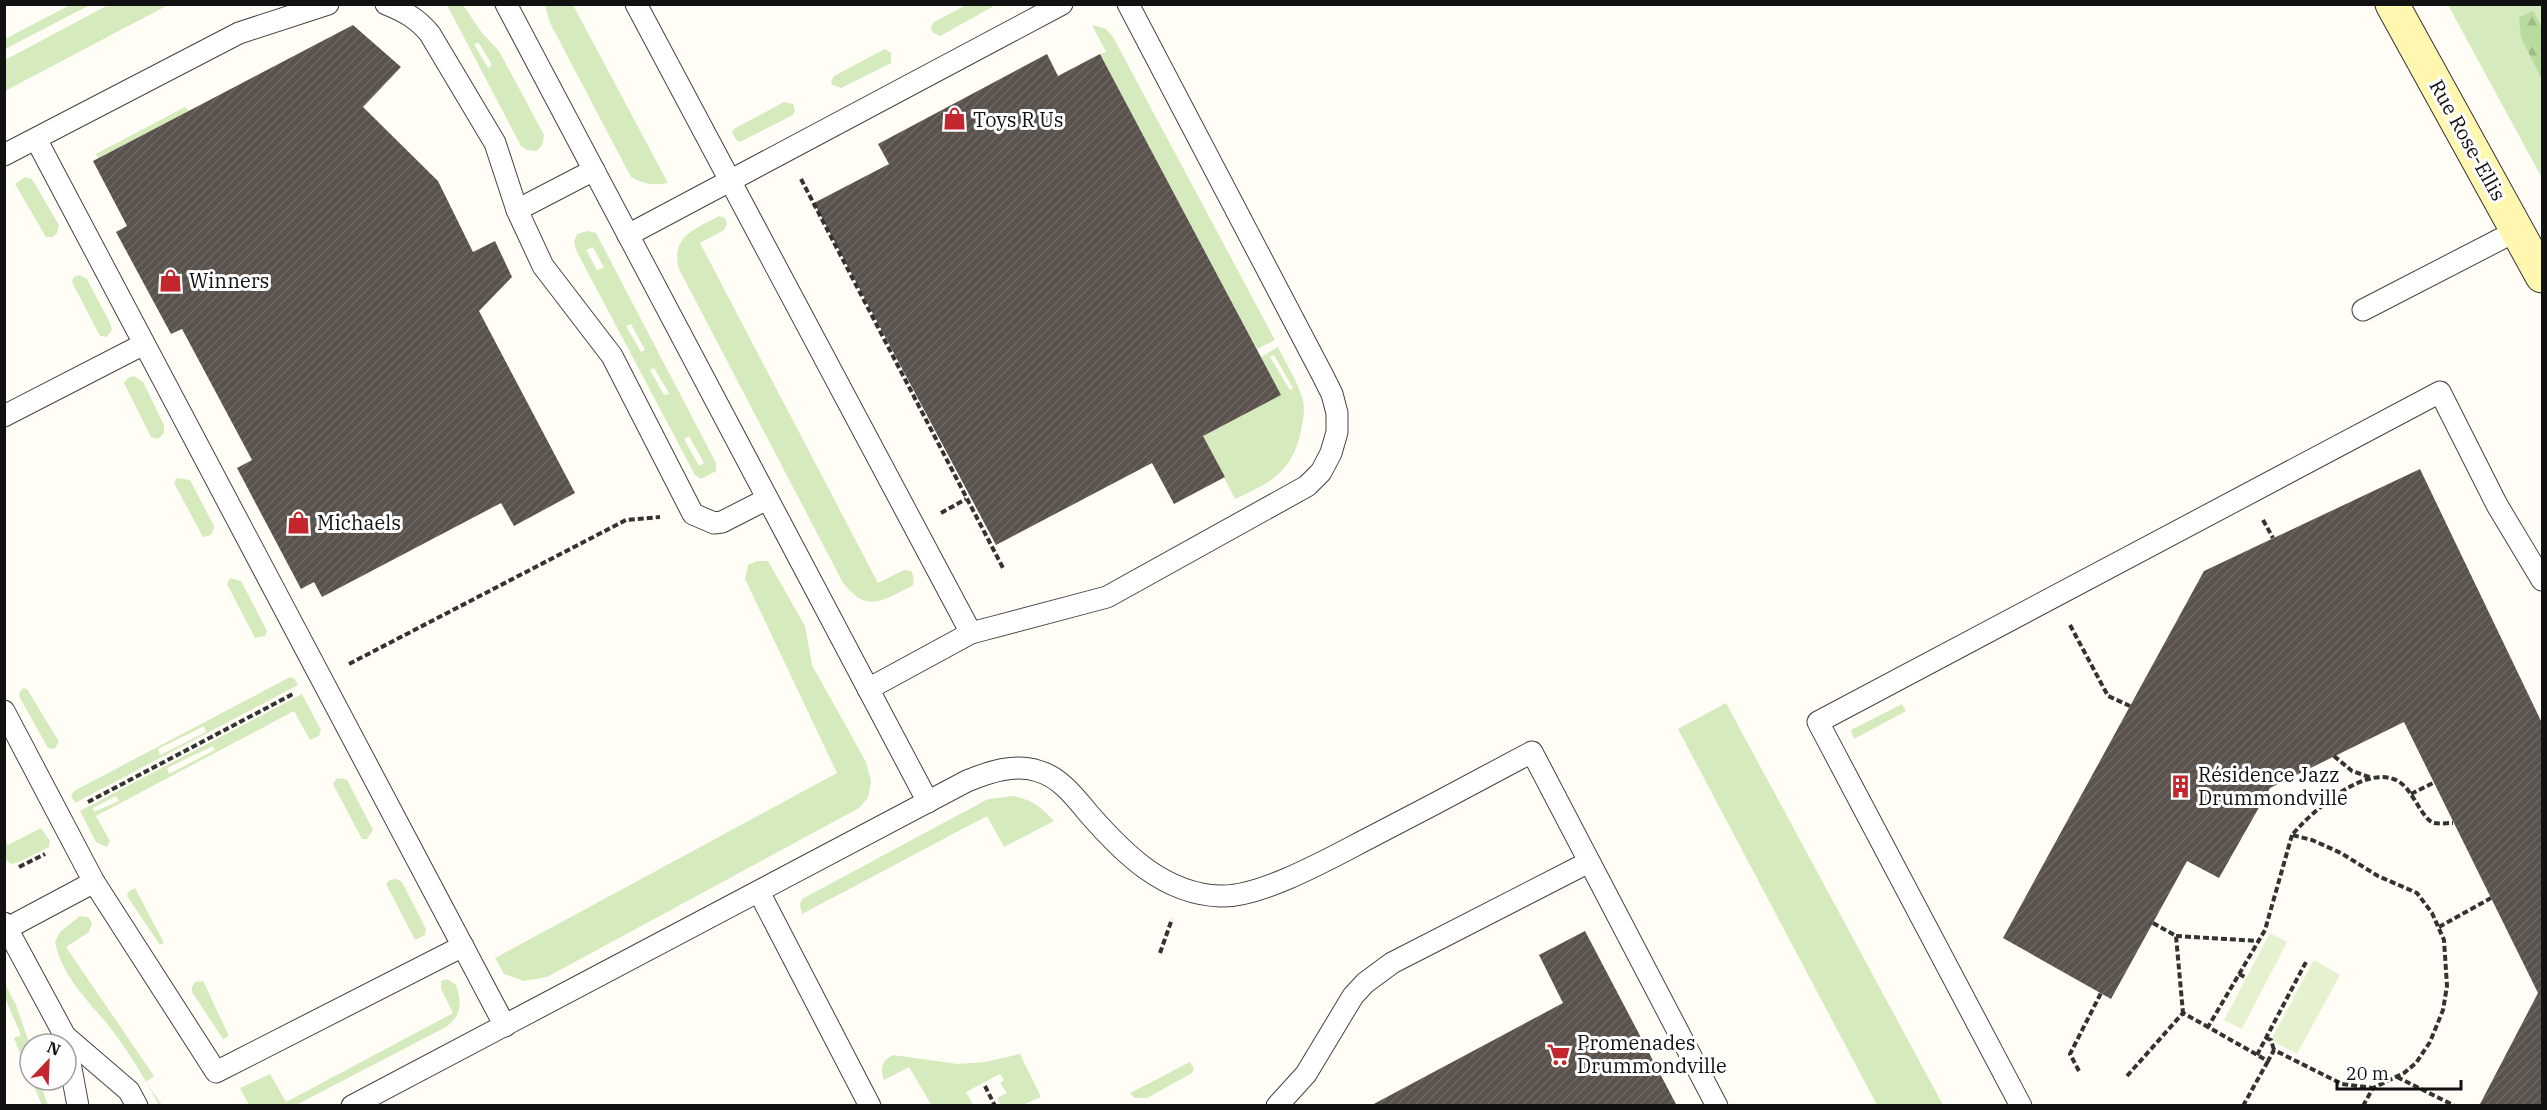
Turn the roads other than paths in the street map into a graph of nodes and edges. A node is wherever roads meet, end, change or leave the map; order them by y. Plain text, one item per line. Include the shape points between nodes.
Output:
1 (327, 4) edge
2 (386, 4) edge
3 (506, 4) edge
4 (636, 4) edge
5 (1062, 4) edge
6 (1128, 4) edge
7 (2392, 4) edge
8 (1024, 13) edge
9 (36, 139) junction
10 (4, 155) edge
11 (594, 170) junction
12 (729, 180) junction
13 (517, 210) junction
14 (2518, 230) junction
15 (628, 235) junction
16 (2542, 276) edge
17 (2363, 310) dead end
18 (144, 344) junction
19 (4, 416) edge
20 (767, 499) junction
21 (2542, 580) edge
22 (971, 633) junction
23 (867, 688) junction
24 (4, 711) edge
25 (928, 802) junction
26 (1589, 861) junction
27 (94, 882) junction
28 (759, 892) junction
29 (6, 927) edge
30 (463, 946) junction
31 (505, 1026) junction
32 (63, 1032) edge
33 (78, 1047) edge
34 (137, 1106) edge
35 (352, 1106) edge
36 (870, 1106) edge
37 (1277, 1106) edge
38 (1718, 1106) edge
39 (2020, 1106) edge

1 - 9 lane via 239,33
2 - 13 lane via 420,22 430,34 495,143
3 - 11 lane
4 - 12 lane
5 - 8 lane
6 - 22 lane via 1332,394 1337,432 1321,472 1293,496 1107,597
7 - 14 street, Rue Rose-Ellis
8 - 12 lane
9 - 10 lane
9 - 18 lane
11 - 13 lane
11 - 15 lane
12 - 15 lane
12 - 22 lane
13 - 20 lane via 543,267 612,356 693,514 714,523 722,522
14 - 16 street, Rue Rose-Ellis
14 - 17 lane
15 - 20 lane
18 - 19 lane
18 - 30 lane
20 - 23 lane
21 - 39 lane via 2440,392 1818,722
22 - 23 lane
23 - 25 lane
24 - 27 lane
25 - 26 lane via 996,771 1038,770 1063,785 1140,865 1182,890 1222,896 1251,890 1335,858 1532,752
25 - 28 lane
26 - 37 lane via 1392,963 1365,983 1306,1074
26 - 38 lane
27 - 29 lane
27 - 30 lane via 216,1072
28 - 31 lane
28 - 36 lane
29 - 32 lane
30 - 31 lane
31 - 35 lane
33 - 34 lane via 129,1091

